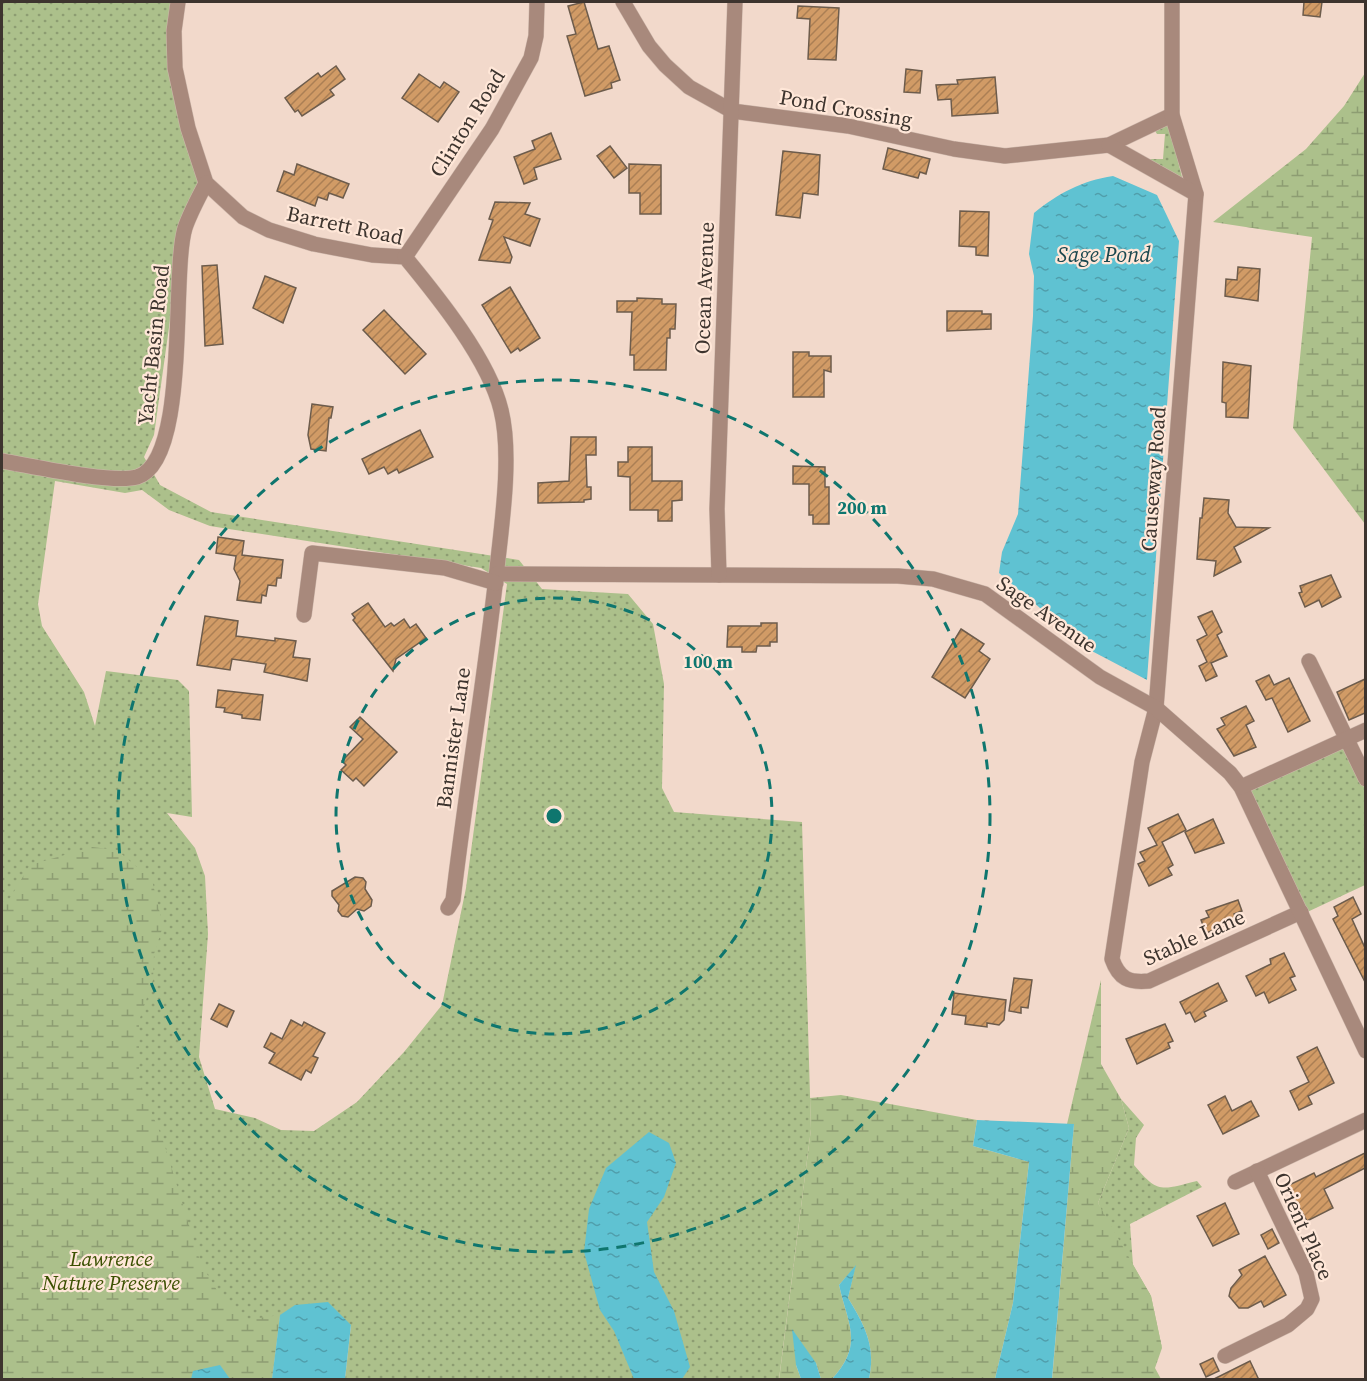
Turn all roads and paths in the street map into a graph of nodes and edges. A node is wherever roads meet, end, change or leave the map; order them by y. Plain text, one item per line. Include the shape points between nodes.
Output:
1 (178, 2) edge
2 (537, 2) edge
3 (623, 2) edge
4 (735, 2) edge
5 (1172, 2) edge
6 (732, 111) junction
7 (1172, 115) junction
8 (1109, 145) junction
9 (206, 183) junction
10 (1196, 194) junction
11 (405, 257) junction
12 (2, 461) edge
13 (719, 575) junction
14 (496, 578) junction
15 (304, 615) dead end
16 (1309, 661) dead end
17 (1156, 708) junction
18 (1365, 730) edge
19 (1347, 739) junction
20 (1365, 779) edge
21 (1241, 787) junction
22 (448, 908) dead end
23 (1301, 912) junction
24 (1112, 959) joint
25 (1365, 1051) edge
26 (1365, 1120) edge
27 (1257, 1172) junction
28 (1235, 1182) dead end
29 (1225, 1356) dead end

1 - 9 street, Barrett Road via 175,68 188,128
2 - 11 street, Clinton Road via 531,58 492,129
3 - 6 street, Pond Crossing via 665,65 689,87
4 - 6 street, Ocean Avenue
5 - 7 street, Causeway Road
6 - 8 street, Pond Crossing via 848,126 954,150 1005,156
6 - 13 street, Ocean Avenue via 717,509
7 - 8 street, Pond Crossing
7 - 10 street, Causeway Road
8 - 10 street
9 - 11 street, Barrett Road via 243,217 269,230 314,244
9 - 12 street, Yacht Basin Road via 184,230 167,432 153,465 136,477 114,479
10 - 17 street, Causeway Road
11 - 14 street, Barrett Road via 471,347 496,391 502,412 505,457
13 - 14 street, Sage Avenue
13 - 17 street, Sage Avenue via 898,576 960,585 985,594 1100,677
14 - 15 street, Sage Avenue via 312,552
14 - 22 street, Bannister Lane via 453,900
16 - 19 street
17 - 21 street, Sage Avenue
17 - 24 street, Causeway Road via 1142,762
18 - 19 street
19 - 20 street
19 - 21 street
21 - 23 street, Sage Avenue
23 - 24 street, Stable Lane via 1149,981 1132,982 1121,977
23 - 25 street, Sage Avenue
26 - 27 street
27 - 28 street
27 - 29 street, Orient Place via 1306,1273 1312,1299 1307,1309 1288,1325

